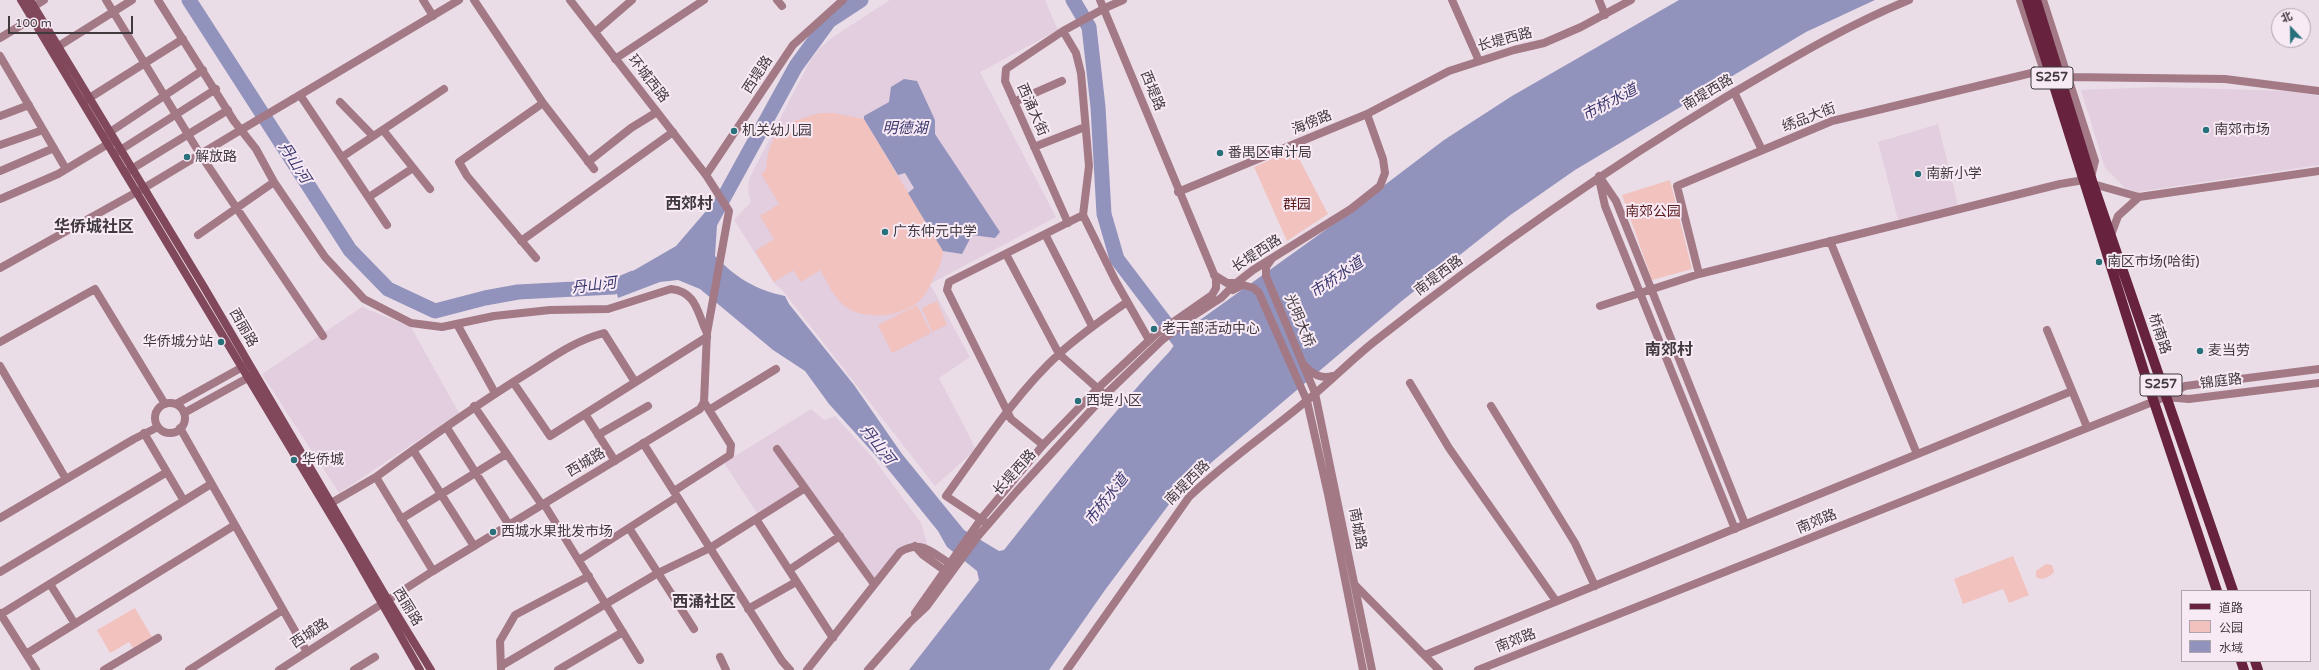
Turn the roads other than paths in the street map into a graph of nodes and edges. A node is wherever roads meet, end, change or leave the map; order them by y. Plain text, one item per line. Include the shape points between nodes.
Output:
1 (21, 0) edge
2 (44, 0) edge
3 (106, 0) edge
4 (132, 0) edge
5 (158, 0) edge
6 (423, 0) edge
7 (459, 0) edge
8 (474, 0) edge
9 (570, 0) edge
10 (632, 0) edge
11 (704, 0) edge
12 (843, 0) edge
13 (1100, 0) edge
14 (1119, 0) edge
15 (1123, 0) edge
16 (1452, 0) edge
17 (1599, 0) edge
18 (1631, 0) edge
19 (1909, 0) edge
20 (2020, 0) edge
21 (2027, 0) edge
22 (2036, 0) edge
23 (2043, 0) edge
24 (30, 6) edge
25 (1105, 8) junction
26 (113, 12) junction
27 (1605, 14) junction
28 (433, 16) junction
29 (35, 17) junction
30 (1063, 31) junction
31 (594, 32) junction
32 (0, 38) edge
33 (184, 39) junction
34 (55, 49) junction
35 (0, 56) edge
36 (615, 58) junction
37 (1479, 61) junction
38 (145, 64) junction
39 (203, 70) junction
40 (2044, 70) junction
41 (2068, 76) junction
42 (1062, 81) dead end
43 (216, 89) junction
44 (444, 89) dead end
45 (2319, 91) edge
46 (1734, 92) junction
47 (164, 96) junction
48 (297, 97) junction
49 (86, 100) junction
50 (340, 102) dead end
51 (1014, 102) junction
52 (544, 103) junction
53 (29, 106) junction
54 (228, 110) junction
55 (656, 112) junction
56 (176, 114) junction
57 (1367, 114) junction
58 (0, 116) edge
59 (1085, 127) junction
60 (43, 130) junction
61 (383, 130) junction
62 (673, 132) junction
63 (106, 134) junction
64 (188, 134) junction
65 (373, 136) junction
66 (112, 142) junction
67 (0, 145) edge
68 (1034, 147) junction
69 (54, 148) junction
70 (1762, 150) junction
71 (117, 152) junction
72 (200, 154) junction
73 (2080, 155) junction
74 (342, 157) junction
75 (588, 162) junction
76 (413, 168) junction
77 (66, 169) junction
78 (594, 169) dead end
79 (0, 171) edge
80 (129, 171) junction
81 (2319, 172) edge
82 (706, 175) junction
83 (1599, 176) junction
84 (2089, 181) junction
85 (274, 182) junction
86 (430, 189) dead end
87 (140, 190) junction
88 (1178, 192) junction
89 (369, 197) junction
90 (2139, 197) junction
91 (0, 199) edge
92 (236, 208) junction
93 (1083, 215) junction
94 (1068, 223) junction
95 (387, 225) dead end
96 (1045, 234) junction
97 (198, 235) dead end
98 (2111, 235) junction
99 (521, 241) junction
100 (1830, 241) junction
101 (1006, 254) junction
102 (536, 258) dead end
103 (1271, 259) junction
104 (0, 268) edge
105 (1699, 274) junction
106 (1214, 275) junction
107 (1240, 284) junction
108 (1651, 288) junction
109 (1640, 293) junction
110 (1128, 302) junction
111 (1600, 306) dead end
112 (1188, 315) junction
113 (457, 324) junction
114 (1092, 326) junction
115 (2047, 330) dead end
116 (707, 335) junction
117 (323, 336) dead end
118 (1149, 340) junction
119 (0, 342) edge
120 (1059, 354) junction
121 (1302, 362) junction
122 (246, 365) junction
123 (0, 366) edge
124 (776, 369) dead end
125 (2319, 369) edge
126 (252, 376) junction
127 (1335, 376) junction
128 (513, 382) junction
129 (635, 382) junction
130 (1410, 383) dead end
131 (2319, 383) edge
132 (1097, 389) junction
133 (2072, 391) junction
134 (495, 393) junction
135 (1315, 393) junction
136 (1104, 395) junction
137 (2165, 397) junction
138 (2153, 400) junction
139 (1307, 401) junction
140 (704, 402) junction
141 (165, 404) junction
142 (176, 404) junction
143 (474, 406) junction
144 (648, 406) dead end
145 (1491, 406) dead end
146 (709, 410) junction
147 (1008, 412) junction
148 (184, 413) junction
149 (585, 414) junction
150 (158, 426) junction
151 (2087, 427) junction
152 (180, 428) junction
153 (447, 428) junction
154 (144, 433) junction
155 (598, 435) junction
156 (643, 443) junction
157 (1043, 445) junction
158 (777, 449) dead end
159 (413, 450) junction
160 (506, 454) junction
161 (1917, 454) junction
162 (615, 461) junction
163 (167, 472) junction
164 (475, 473) junction
165 (376, 476) junction
166 (66, 479) junction
167 (212, 484) junction
168 (805, 488) junction
169 (441, 494) junction
170 (676, 494) junction
171 (184, 501) junction
172 (544, 504) junction
173 (328, 505) junction
174 (0, 518) edge
175 (401, 519) junction
176 (756, 519) junction
177 (984, 522) junction
178 (1745, 524) junction
179 (235, 525) junction
180 (509, 525) junction
181 (629, 528) junction
182 (1734, 529) junction
183 (840, 536) junction
184 (474, 546) junction
185 (710, 548) junction
186 (579, 560) junction
187 (950, 565) junction
188 (789, 570) junction
189 (433, 571) junction
190 (0, 572) edge
191 (658, 573) junction
192 (588, 576) junction
193 (796, 582) junction
194 (50, 584) junction
195 (874, 584) junction
196 (1355, 585) junction
197 (1595, 586) junction
198 (2217, 590) edge
199 (2233, 590) edge
200 (1556, 601) junction
201 (384, 602) junction
202 (605, 603) junction
203 (748, 609) junction
204 (283, 610) junction
205 (1, 613) edge
206 (910, 622) junction
207 (75, 624) junction
208 (694, 629) dead end
209 (622, 632) junction
210 (158, 638) dead end
211 (833, 638) junction
212 (307, 652) junction
213 (26, 654) junction
214 (1425, 655) junction
215 (375, 657) dead end
216 (720, 657) dead end
217 (640, 660) dead end
218 (501, 668) edge
219 (36, 670) edge
220 (104, 670) edge
221 (189, 670) edge
222 (279, 670) edge
223 (354, 670) edge
224 (420, 670) edge
225 (431, 670) edge
226 (558, 670) edge
227 (726, 670) edge
228 (790, 670) edge
229 (807, 670) edge
230 (868, 670) edge
231 (1067, 670) edge
232 (1363, 670) edge
233 (1372, 670) edge
234 (1439, 670) edge
235 (1478, 670) edge

1 - 24 main road, 西丽路
2 - 24 street
3 - 26 street
4 - 26 street
5 - 33 street
6 - 28 street
7 - 28 street
8 - 52 street
9 - 31 street, 环城西路
10 - 31 street
11 - 36 street
12 - 82 street, 西堤路 via 793,45
13 - 25 street, 西堤路
14 - 25 street
15 - 25 street
16 - 37 street
17 - 27 street
18 - 27 street, 长堤西路
19 - 46 street, 南堤西路 via 1840,32
20 - 40 street
21 - 73 main road, S257
22 - 73 main road, S257
23 - 41 street
24 - 29 main road, 西丽路
25 - 30 street
25 - 88 street, 西堤路
26 - 34 street
26 - 38 street
27 - 37 street, 长堤西路 via 1544,43
28 - 48 street
29 - 32 street
29 - 34 main road, 西丽路
30 - 51 street, 西涌大街 via 1006,69 1005,81
30 - 59 street via 1076,53 1081,73
31 - 36 street, 环城西路
33 - 38 street
33 - 39 street
34 - 49 main road, 西丽路
35 - 53 street
36 - 55 street, 环城西路
37 - 57 street, 长堤西路 via 1449,71
38 - 47 street
38 - 49 street
39 - 43 street
39 - 47 street
40 - 70 street, 绣品大街 via 1851,115
40 - 84 street via 2073,162
41 - 45 street via 2225,79
41 - 84 street via 2095,161
42 - 51 street
43 - 54 street
43 - 56 street
44 - 61 street
46 - 70 street
46 - 83 street, 南堤西路
47 - 56 street
47 - 63 street
48 - 72 street, bridge
48 - 74 street
49 - 63 main road, 西丽路
50 - 65 street
51 - 68 street, 西涌大街
52 - 75 street
52 - 99 street via 459,162 467,176
53 - 58 street
53 - 60 street
54 - 64 street
54 - 85 street via 256,149
55 - 62 street, 环城西路
55 - 75 street
56 - 64 street
56 - 71 street
57 - 88 street, 海傍路
57 - 103 street, 长堤西路 via 1383,159 1385,173 1380,186 1351,209
59 - 68 street
59 - 93 street via 1090,166
60 - 67 street
60 - 69 street
61 - 65 street
61 - 76 street
62 - 82 street, 环城西路
62 - 99 street
63 - 66 main road, 西丽路
64 - 72 street
64 - 80 street
65 - 74 street
66 - 71 main road, 西丽路
66 - 77 street
68 - 94 street, 西涌大街
69 - 77 street
69 - 79 street
70 - 105 street, 绣品大街 via 1677,186
71 - 80 main road, 西丽路
72 - 87 street
72 - 92 street
73 - 84 main road, 桥南路 / S257
74 - 89 street
75 - 78 street
76 - 86 street
76 - 89 street
77 - 91 street
80 - 87 main road, 西丽路
81 - 90 street
82 - 116 street via 729,211
83 - 108 street via 1616,201
83 - 109 street via 1605,206
83 - 127 street, 南堤西路 via 1436,294 1373,342
84 - 90 street
84 - 98 main road, 桥南路 / S257
84 - 100 street via 2060,184
84 - 138 main road, 桥南路 / S257
85 - 92 street
85 - 113 street via 325,257 364,299 411,323 442,327
87 - 104 street
87 - 122 main road, 西丽路
88 - 106 street, 西堤路
89 - 95 street
90 - 98 street via 2118,216
92 - 97 street
92 - 117 street
93 - 94 street
93 - 110 street
94 - 96 street
96 - 101 street
96 - 114 street
98 - 137 main road, 桥南路 / S257
99 - 102 street
100 - 105 street
100 - 161 street
101 - 120 street
101 - 147 street via 949,282 947,290
103 - 107 street, 长堤西路
103 - 121 street, 光明大桥 via 1266,267 1266,276
105 - 108 street
106 - 107 street, 光明大桥 via 1228,283
106 - 112 street, 长堤西路 via 1217,283 1215,291
107 - 112 street, 长堤西路 via 1221,298
107 - 139 street, 光明大桥 via 1254,288 1259,293
108 - 109 street
108 - 178 street
109 - 111 street
109 - 182 street
110 - 114 street
110 - 118 street
112 - 118 street, 长堤西路
112 - 136 street, 长堤西路
113 - 116 street via 494,316 550,310 608,309 671,289 681,290 691,297
113 - 134 street
114 - 120 street
115 - 133 street
116 - 129 street
116 - 140 street
118 - 132 street, 长堤西路
119 - 141 street via 95,289
120 - 132 street
120 - 147 street
121 - 127 street via 1312,373 1320,377
121 - 135 street, 光明大桥
122 - 126 main road, 西丽路
122 - 142 street
123 - 166 street
124 - 146 street
125 - 137 street, 锦庭路 via 2185,386
126 - 148 street
126 - 173 main road, 西丽路
127 - 135 street, 南堤西路
128 - 129 street via 582,339 604,333
128 - 134 street
128 - 149 street via 550,436
129 - 149 street
130 - 200 street via 1449,448
131 - 137 street, 锦庭路 via 2189,399
132 - 136 street
132 - 157 street, 长堤西路
133 - 151 street
133 - 161 street
134 - 143 street
135 - 139 street, 南堤西路
135 - 196 street, 南城路
136 - 177 street, 长堤西路
137 - 138 street, 南郊路
137 - 199 main road, 桥南路 / S257
138 - 151 street, 南郊路
138 - 198 main road, 桥南路 / S257
139 - 231 street, 南堤西路 via 1207,479 1189,497
139 - 232 street, 南城路
140 - 146 street
140 - 156 street, 西城路 via 700,409
141 - 142 street
141 - 150 street via 158,408 155,416
142 - 148 street
143 - 153 street
143 - 160 street
144 - 155 street
145 - 197 street via 1575,543
146 - 170 street via 731,445 730,455
147 - 157 street via 1011,419
147 - 177 street via 946,496
148 - 152 street via 184,421
149 - 155 street
150 - 152 street via 169,432
150 - 154 street
151 - 235 street, 南郊路
152 - 167 street
153 - 159 street
153 - 164 street
154 - 163 street
154 - 166 street
155 - 162 street
156 - 162 street, 西城路
156 - 170 street
157 - 177 street, 长堤西路
158 - 168 street
159 - 165 street
159 - 169 street
160 - 164 street
160 - 172 street
161 - 178 street
162 - 172 street, 西城路
163 - 171 street
163 - 190 street
164 - 169 street
164 - 180 street
165 - 173 street
165 - 175 street
166 - 174 street
167 - 171 street
167 - 179 street
168 - 176 street
168 - 183 street
169 - 175 street
169 - 184 street
170 - 181 street
170 - 185 street
171 - 194 street
172 - 180 street, 西城路
172 - 186 street
173 - 201 main road, 西丽路
175 - 189 street
176 - 185 street
176 - 188 street
177 - 187 street, 长堤西路
178 - 182 street
179 - 204 street
179 - 207 street
180 - 184 street, 西城路
181 - 186 street
181 - 191 street
182 - 197 street
183 - 188 street
183 - 195 street
184 - 189 street, 西城路
185 - 191 street
185 - 203 street
186 - 192 street
187 - 195 street via 924,547 915,546 900,552
187 - 206 street, 长堤西路
187 - 206 street, 长堤西路 via 927,606
188 - 193 street
189 - 201 street, 西城路
191 - 202 street
191 - 208 street
192 - 202 street
192 - 218 street via 515,615 500,642
193 - 203 street
193 - 211 street
194 - 205 street
194 - 207 street
195 - 211 street
196 - 214 street
196 - 233 street, 南城路
197 - 200 street
200 - 214 street
201 - 212 street, 西城路
201 - 224 main road, 西丽路
201 - 225 main road, 西丽路
202 - 209 street
202 - 218 street
203 - 228 street
204 - 212 street
204 - 221 street
205 - 213 street
206 - 230 street, 长堤西路
207 - 213 street
209 - 217 street
209 - 226 street
210 - 220 street
211 - 229 street
212 - 222 street, 西城路
213 - 219 street
214 - 234 street
215 - 223 street
216 - 227 street

